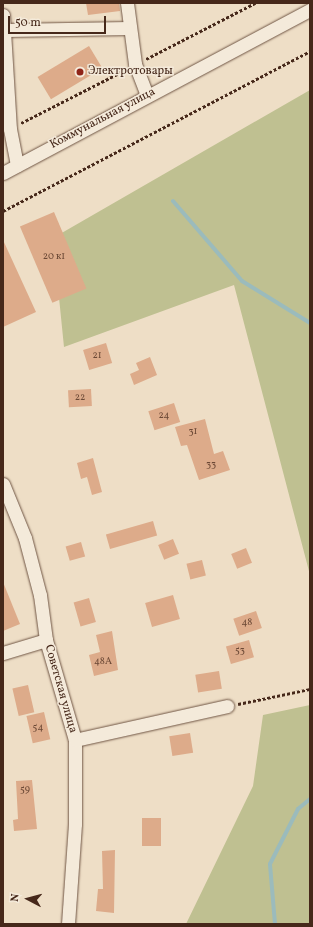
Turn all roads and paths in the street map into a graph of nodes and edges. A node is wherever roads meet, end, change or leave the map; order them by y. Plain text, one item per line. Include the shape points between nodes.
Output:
1 (127, 3) edge
2 (310, 10) edge
3 (3, 15) edge
4 (129, 28) junction
5 (6, 30) junction
6 (310, 51) edge
7 (147, 96) junction
8 (17, 165) junction
9 (3, 172) edge
10 (3, 211) edge
11 (3, 484) edge
12 (46, 640) junction
13 (3, 653) edge
14 (310, 689) edge
15 (227, 706) joint
16 (75, 740) junction
17 (68, 924) edge

1 - 4 street
2 - 7 street, Коммунальная улица
3 - 5 street
4 - 5 street
4 - 7 street via 135,64
5 - 8 street via 10,129
6 - 10 path
7 - 8 street, Коммунальная улица
8 - 9 street, Коммунальная улица
11 - 12 street, Советская улица via 25,538 40,595
12 - 13 street
12 - 16 street, Советская улица
14 - 15 path
15 - 16 street
16 - 17 street, Советская улица via 75,824

